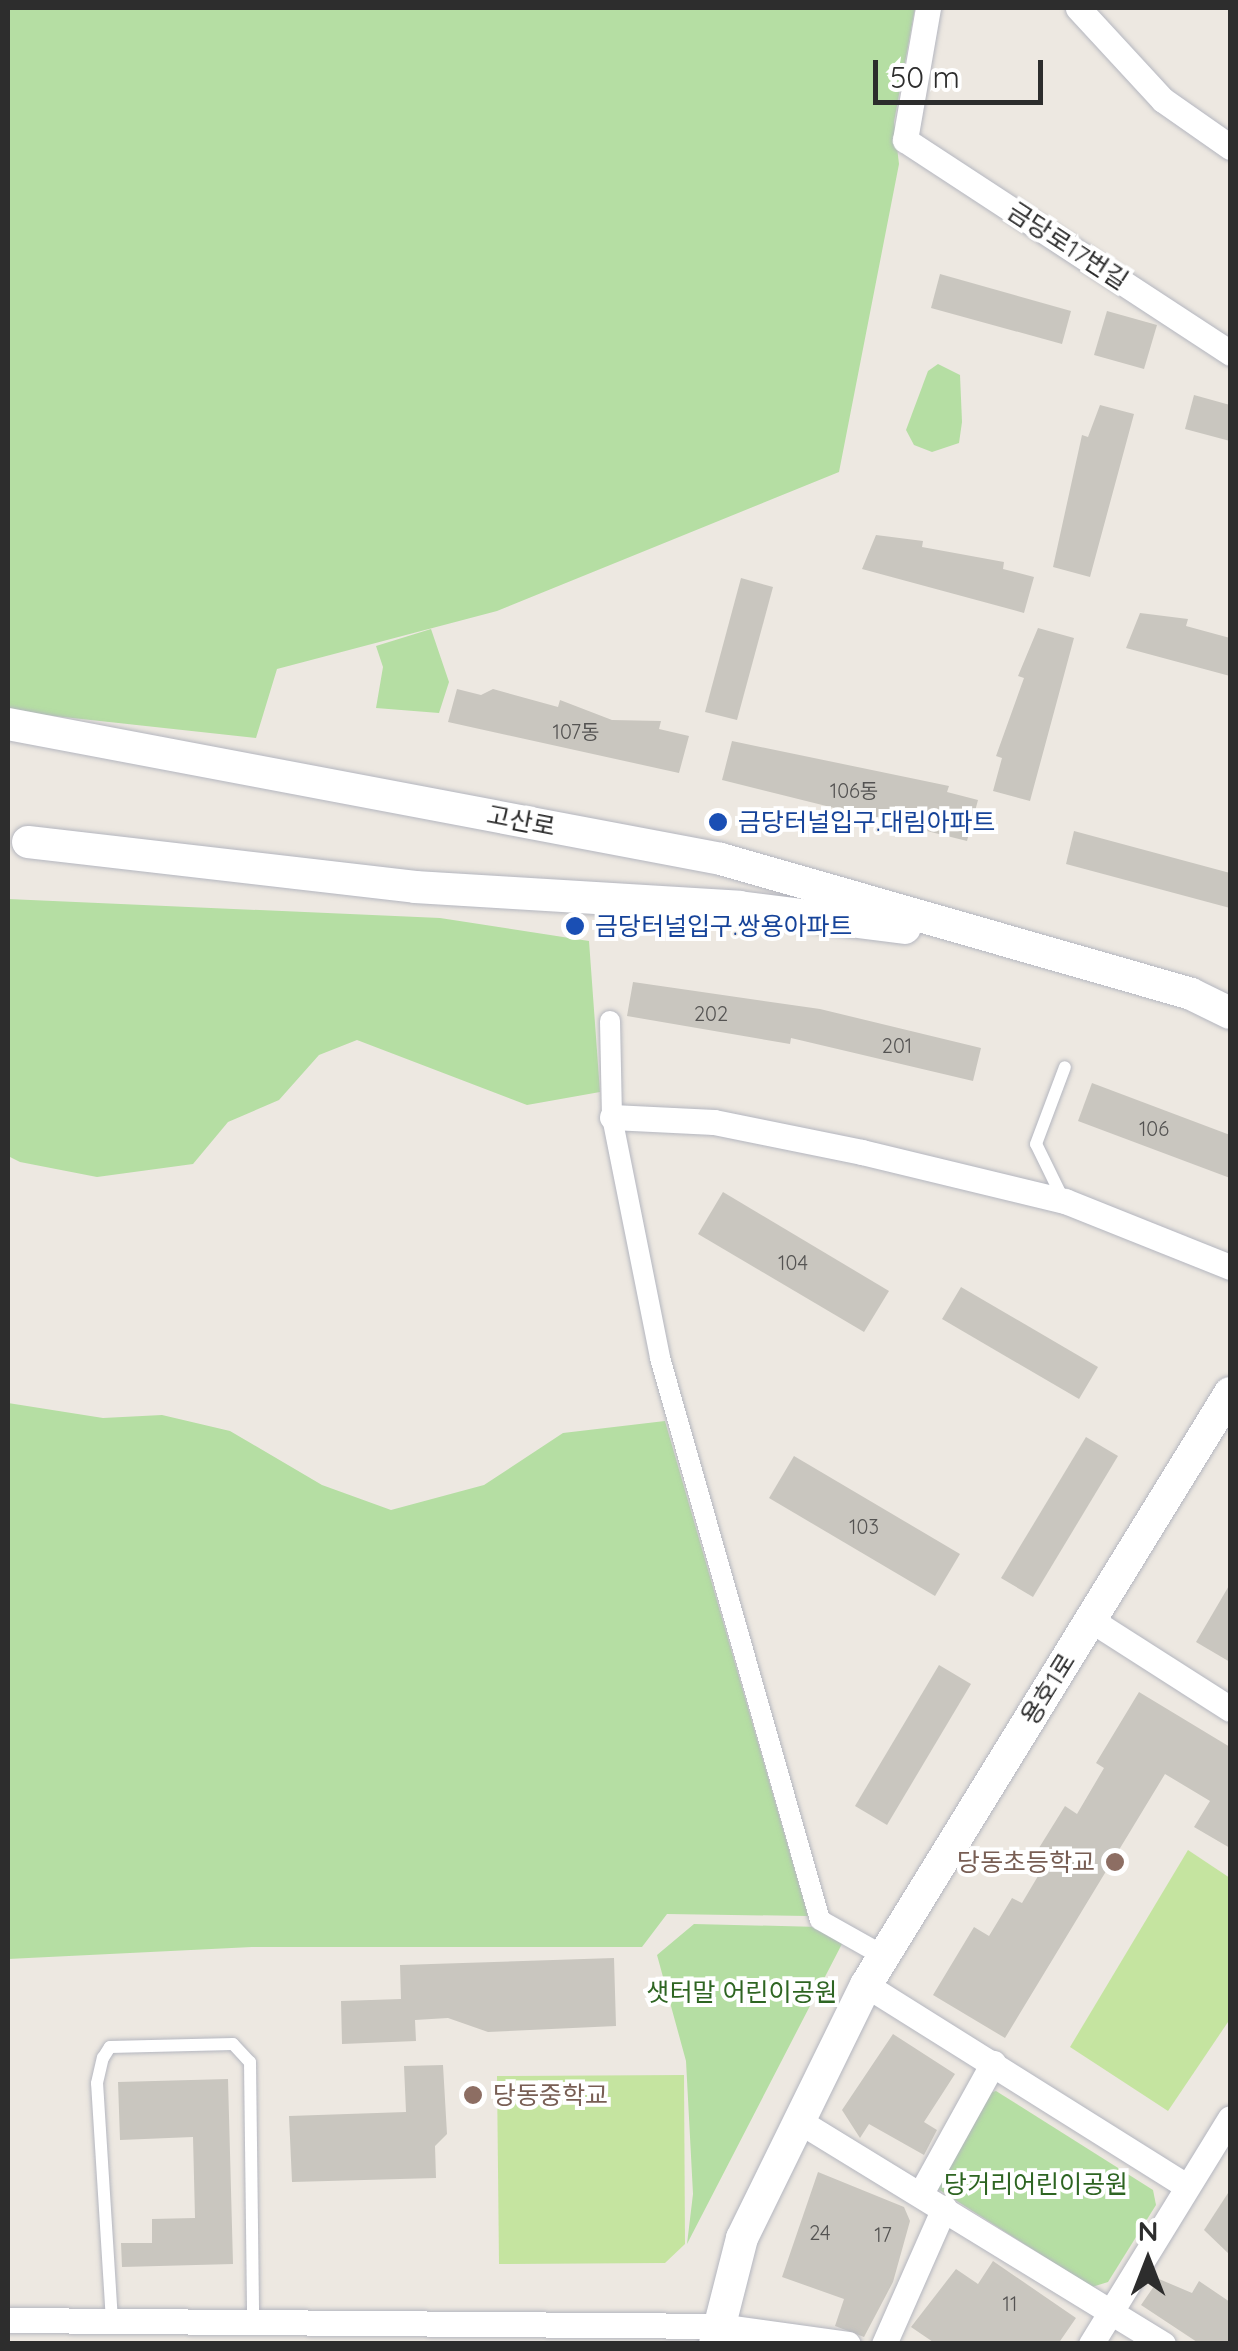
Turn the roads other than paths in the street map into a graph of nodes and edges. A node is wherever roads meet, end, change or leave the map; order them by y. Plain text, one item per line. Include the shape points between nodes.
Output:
1 (928, 8) edge
2 (1078, 8) edge
3 (1230, 146) edge
4 (1230, 353) edge
5 (8, 724) edge
6 (28, 842) dead end
7 (1027, 952) junction
8 (1230, 1013) edge
9 (610, 1022) dead end
10 (1066, 1066) dead end
11 (612, 1117) junction
12 (1064, 1201) junction
13 (1230, 1267) edge
14 (1230, 1393) edge
15 (1091, 1620) junction
16 (1230, 1709) edge
17 (884, 1956) junction
18 (866, 1985) junction
19 (993, 2063) junction
20 (1230, 2118) edge
21 (799, 2121) junction
22 (1184, 2184) junction
23 (921, 2193) junction
24 (944, 2208) junction
25 (1111, 2316) junction
26 (8, 2320) edge
27 (112, 2321) junction
28 (253, 2322) junction
29 (160, 2332) edge
30 (415, 2334) edge
31 (716, 2335) edge
32 (848, 2344) edge
33 (884, 2344) edge
34 (1092, 2344) edge
35 (1163, 2344) edge

1 - 4 street, 금당로17번길 via 905,140
2 - 3 street via 1163,100
5 - 7 street, 고산로 via 722,859
6 - 7 street, 고산로 via 416,887 794,913
7 - 8 street, 고산로 via 1191,994
9 - 11 street
10 - 12 lane via 1036,1144
11 - 12 street via 714,1122
11 - 17 street via 660,1358 820,1920
12 - 13 street
14 - 15 street, 용호1로
15 - 16 street
15 - 17 street, 용호1로
17 - 18 street, 용호1로
18 - 19 street
18 - 21 street, 용호1로
19 - 22 street
19 - 23 street
20 - 22 street
21 - 23 street
21 - 31 street, 용호1로 via 742,2238
22 - 25 street
23 - 24 street
24 - 25 street
24 - 33 street
25 - 34 street
25 - 35 street
26 - 27 street
27 - 28 lane via 98,2083 103,2058 110,2048 233,2044 250,2062
27 - 29 street
28 - 29 street
28 - 30 street
30 - 31 street
31 - 32 street

